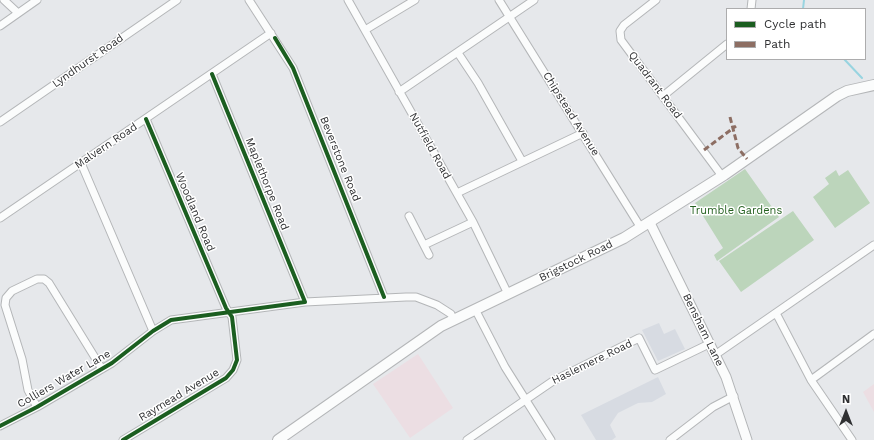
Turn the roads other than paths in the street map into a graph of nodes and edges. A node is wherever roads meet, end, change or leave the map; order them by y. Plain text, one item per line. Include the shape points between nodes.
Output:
1 (4, 0) edge
2 (37, 0) edge
3 (177, 0) edge
4 (249, 0) edge
5 (348, 0) edge
6 (415, 0) edge
7 (499, 0) edge
8 (534, 0) edge
9 (656, 0) edge
10 (18, 13) junction
11 (510, 17) junction
12 (0, 26) edge
13 (365, 30) junction
14 (271, 33) junction
15 (726, 45) edge
16 (458, 53) junction
17 (212, 74) junction
18 (874, 85) edge
19 (399, 92) junction
20 (663, 96) junction
21 (146, 119) junction
22 (0, 122) edge
23 (583, 133) junction
24 (522, 161) junction
25 (81, 163) junction
26 (722, 176) junction
27 (456, 193) junction
28 (409, 216) dead end
29 (0, 218) edge
30 (473, 222) junction
31 (646, 226) junction
32 (424, 245) junction
33 (874, 245) edge
34 (429, 255) dead end
35 (508, 294) junction
36 (384, 297) junction
37 (305, 302) junction
38 (475, 309) junction
39 (230, 312) junction
40 (776, 313) junction
41 (453, 319) junction
42 (153, 331) junction
43 (874, 334) edge
44 (709, 344) junction
45 (715, 355) junction
46 (102, 369) junction
47 (811, 380) junction
48 (734, 396) junction
49 (525, 399) junction
50 (37, 407) junction
51 (0, 426) edge
52 (123, 440) edge
53 (278, 440) edge
54 (467, 440) edge
55 (550, 440) edge
56 (670, 440) edge
57 (747, 440) edge
58 (852, 440) edge

1 - 10 street
2 - 10 street
3 - 22 street, Lyndhurst Road
4 - 14 street, Beverstone Road
5 - 13 street, Nutfield Road
6 - 13 street
7 - 11 street, Chipstead Avenue
8 - 11 street
9 - 20 street, Quadrant Road via 624,25 620,37
10 - 12 street
11 - 16 street
11 - 23 street, Chipstead Avenue
13 - 19 street, Nutfield Road
14 - 17 street, Malvern Road
14 - 36 street, Beverstone Road via 293,68
15 - 20 street
16 - 19 street
16 - 24 street
17 - 21 street, Malvern Road
17 - 37 street, Maplethorpe Road
18 - 26 main road, Brigstock Road via 837,96
19 - 27 street, Nutfield Road
20 - 26 street, Quadrant Road
21 - 25 street, Malvern Road
21 - 39 street, Woodland Road via 226,308
23 - 24 street
23 - 31 street, Chipstead Avenue
24 - 27 street
25 - 29 street, Malvern Road
25 - 42 street
26 - 31 main road, Brigstock Road
27 - 30 street, Nutfield Road
28 - 32 street
30 - 32 street
30 - 35 street, Nutfield Road
31 - 35 main road, Brigstock Road
31 - 44 street, Bensham Lane
32 - 34 street
33 - 40 street
35 - 38 main road, Brigstock Road
36 - 37 street, Colliers Water Lane
36 - 41 street, Colliers Water Lane via 416,297 446,310
37 - 39 street, Colliers Water Lane
38 - 41 main road, Brigstock Road
38 - 49 street
39 - 42 street, Colliers Water Lane via 171,320
39 - 52 street, Raymead Avenue via 237,354 236,365 229,375
40 - 45 street
40 - 47 street
41 - 53 main road, Brigstock Road
42 - 46 street, Colliers Water Lane
43 - 47 street
44 - 45 street, Bensham Lane
44 - 49 street, Haslemere Road via 655,370 639,338 558,378
45 - 48 street, Bensham Lane
46 - 50 street, Colliers Water Lane
46 - 50 street via 50,283 44,279 36,279 12,291 6,298 5,305 22,359 28,390
47 - 58 street
48 - 56 street via 713,407
48 - 57 street, Bensham Lane
49 - 54 street, Haslemere Road
49 - 55 street
50 - 51 street, Colliers Water Lane

